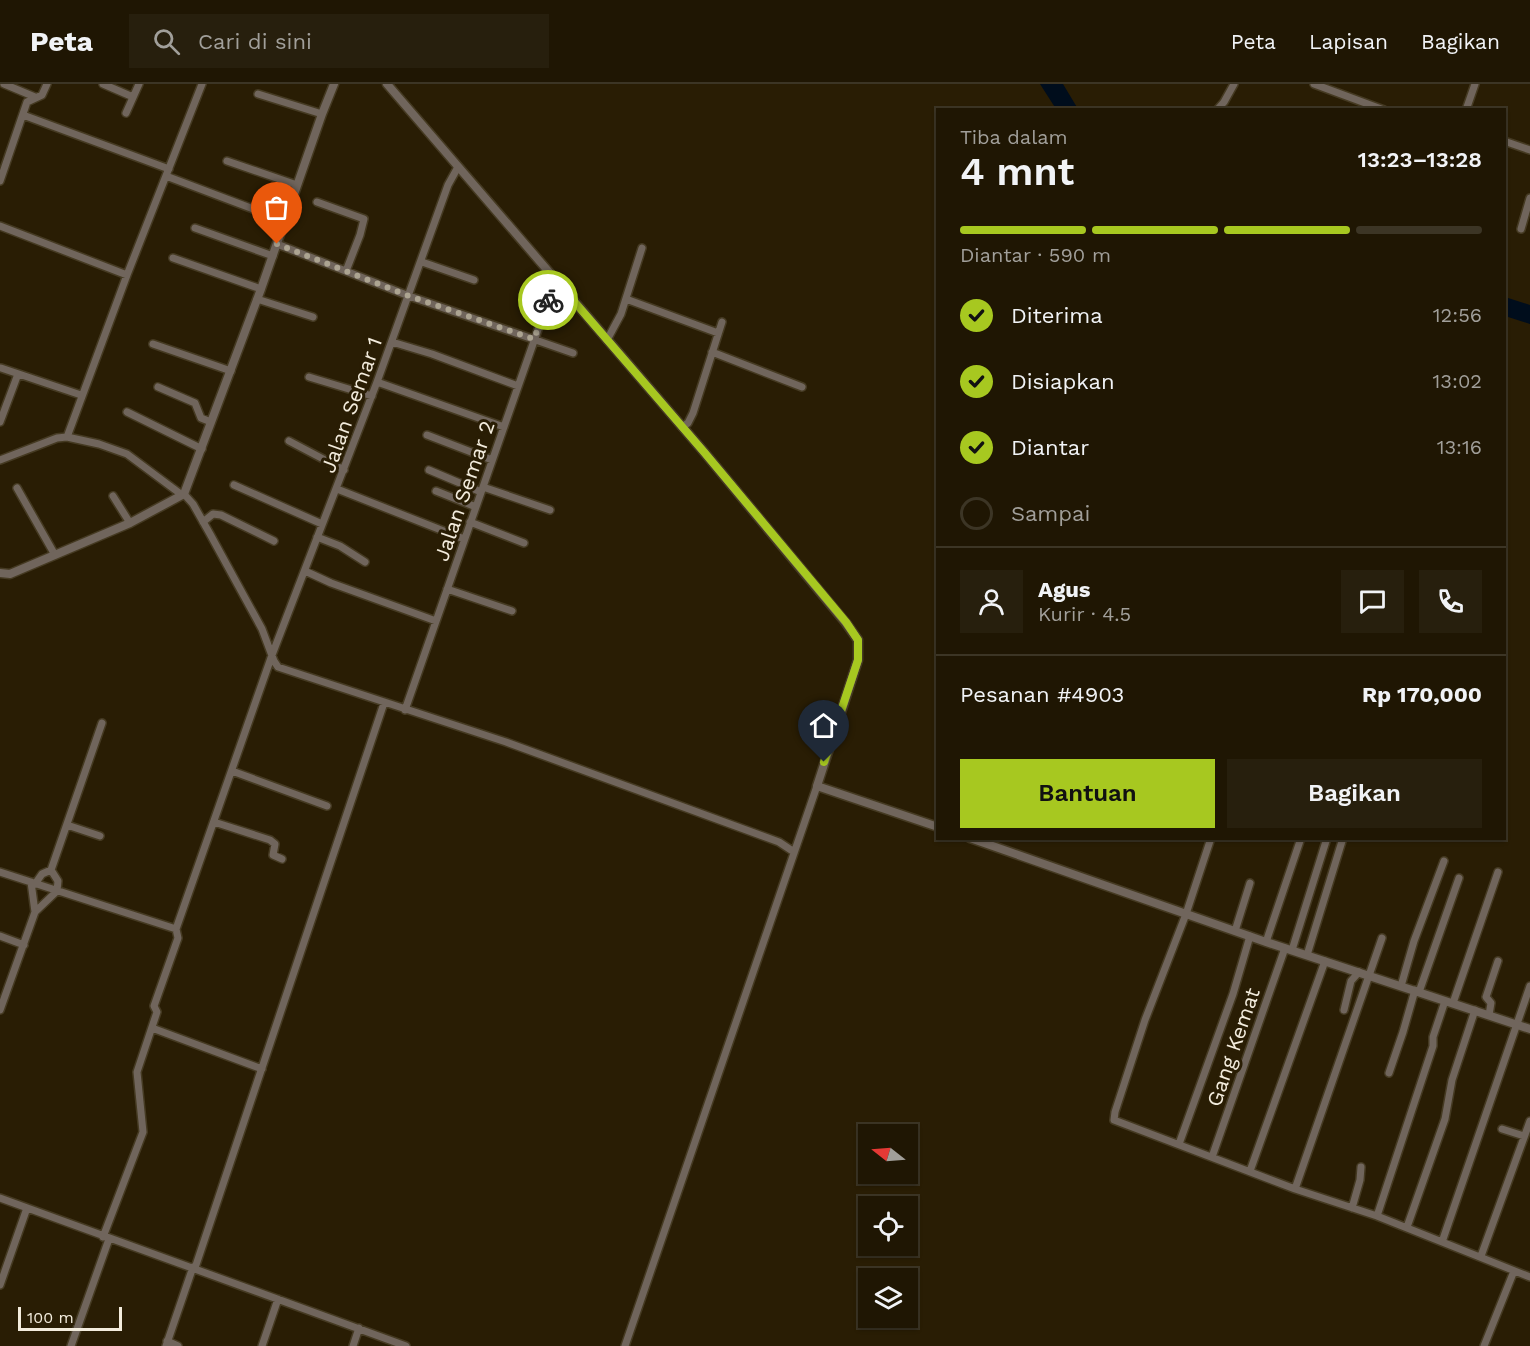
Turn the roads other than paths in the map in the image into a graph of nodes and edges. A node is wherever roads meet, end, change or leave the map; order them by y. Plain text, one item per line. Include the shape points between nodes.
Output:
1 (4, 84) edge
2 (46, 84) edge
3 (103, 84) edge
4 (139, 84) edge
5 (202, 84) edge
6 (334, 84) edge
7 (387, 84) edge
8 (1234, 84) edge
9 (1314, 84) edge
10 (1475, 84) edge
11 (258, 94) dead end
12 (35, 97) junction
13 (133, 97) junction
14 (1219, 108) edge
15 (1379, 108) edge
16 (1467, 108) edge
17 (126, 113) dead end
18 (322, 114) junction
19 (23, 115) junction
20 (1506, 142) edge
21 (1530, 150) edge
22 (227, 161) dead end
23 (456, 169) junction
24 (167, 172) junction
25 (0, 181) edge
26 (297, 184) junction
27 (1530, 198) edge
28 (316, 202) dead end
29 (285, 220) junction
30 (0, 226) edge
31 (195, 228) dead end
32 (1521, 229) dead end
33 (277, 244) junction
34 (642, 248) dead end
35 (273, 256) junction
36 (173, 258) dead end
37 (422, 262) junction
38 (346, 271) junction
39 (127, 275) junction
40 (474, 280) dead end
41 (558, 285) junction
42 (261, 290) junction
43 (409, 296) junction
44 (257, 299) junction
45 (626, 299) junction
46 (313, 317) dead end
47 (722, 322) dead end
48 (718, 333) junction
49 (534, 339) junction
50 (607, 340) junction
51 (392, 342) junction
52 (153, 344) dead end
53 (712, 352) junction
54 (573, 353) dead end
55 (1, 368) edge
56 (231, 371) junction
57 (18, 374) junction
58 (309, 377) dead end
59 (377, 382) junction
60 (518, 386) junction
61 (158, 387) dead end
62 (802, 387) dead end
63 (81, 395) junction
64 (372, 396) junction
65 (127, 412) dead end
66 (0, 422) edge
67 (211, 423) junction
68 (504, 427) junction
69 (682, 427) junction
70 (427, 435) dead end
71 (67, 437) junction
72 (289, 441) dead end
73 (201, 449) junction
74 (0, 460) edge
75 (492, 460) junction
76 (344, 470) junction
77 (429, 470) dead end
78 (234, 485) dead end
79 (17, 488) dead end
80 (337, 489) junction
81 (482, 489) junction
82 (436, 491) dead end
83 (183, 495) junction
84 (113, 496) dead end
85 (476, 507) junction
86 (550, 510) dead end
87 (203, 522) junction
88 (470, 522) junction
89 (130, 523) junction
90 (322, 524) junction
91 (317, 537) junction
92 (464, 539) junction
93 (274, 541) dead end
94 (524, 543) dead end
95 (55, 555) junction
96 (365, 562) dead end
97 (305, 571) junction
98 (0, 573) edge
99 (447, 589) junction
100 (512, 611) dead end
101 (436, 621) junction
102 (275, 649) junction
103 (384, 703) junction
104 (405, 710) junction
105 (102, 723) dead end
106 (232, 771) junction
107 (817, 786) junction
108 (327, 806) dead end
109 (214, 822) junction
110 (67, 825) junction
111 (936, 826) edge
112 (100, 836) dead end
113 (976, 840) edge
114 (1210, 840) edge
115 (1299, 840) edge
116 (1326, 840) edge
117 (1342, 840) edge
118 (794, 852) junction
119 (282, 859) dead end
120 (1444, 861) dead end
121 (51, 870) junction
122 (0, 872) edge
123 (1498, 872) dead end
124 (1459, 878) dead end
125 (33, 883) junction
126 (1250, 883) dead end
127 (57, 891) junction
128 (35, 912) junction
129 (1186, 914) junction
130 (176, 929) junction
131 (1235, 931) junction
132 (0, 936) edge
133 (1250, 936) junction
134 (1382, 938) dead end
135 (1266, 942) junction
136 (24, 945) junction
137 (1288, 949) junction
138 (1307, 956) junction
139 (1498, 961) dead end
140 (1325, 962) junction
141 (1359, 972) junction
142 (1369, 976) junction
143 (1401, 986) junction
144 (1530, 986) edge
145 (1417, 991) junction
146 (1449, 1002) junction
147 (0, 1010) edge
148 (1344, 1010) dead end
149 (1475, 1010) junction
150 (1489, 1015) junction
151 (1517, 1024) junction
152 (152, 1028) junction
153 (1530, 1029) edge
154 (262, 1069) junction
155 (1389, 1073) dead end
156 (1530, 1120) edge
157 (1502, 1129) dead end
158 (1524, 1136) junction
159 (1179, 1144) junction
160 (1212, 1157) junction
161 (1361, 1167) dead end
162 (1250, 1171) junction
163 (1295, 1188) junction
164 (0, 1198) edge
165 (27, 1208) junction
166 (1352, 1208) junction
167 (1377, 1216) junction
168 (1407, 1227) junction
169 (106, 1238) junction
170 (1442, 1242) junction
171 (1481, 1256) junction
172 (194, 1268) junction
173 (1514, 1271) junction
174 (1530, 1277) edge
175 (0, 1285) edge
176 (278, 1299) junction
177 (359, 1328) junction
178 (166, 1343) edge
179 (71, 1346) edge
180 (177, 1346) edge
181 (262, 1346) edge
182 (353, 1346) edge
183 (406, 1346) edge
184 (625, 1346) edge
185 (1484, 1346) edge

1 - 12 street
2 - 12 street via 43,94
3 - 13 street
4 - 13 street
5 - 24 street
6 - 18 street
7 - 23 street
8 - 14 street
9 - 15 street
10 - 16 street
11 - 18 street
12 - 19 street via 27,102
13 - 17 street
18 - 26 street
19 - 24 street
19 - 25 street
20 - 21 street
22 - 26 street
23 - 37 street, Jalan Semar 1
23 - 41 street
24 - 29 street
24 - 39 street
26 - 29 street
27 - 32 street
28 - 38 street via 364,220
29 - 33 street
30 - 39 street
31 - 35 street
33 - 35 street
33 - 38 street
34 - 45 street
35 - 42 street
36 - 42 street
37 - 40 street
37 - 43 street, Jalan Semar 1
38 - 43 street
39 - 63 street
41 - 49 street, Jalan Semar 2
41 - 50 street
42 - 44 street
43 - 49 street
43 - 51 street, Jalan Semar 1
44 - 46 street
44 - 56 street
45 - 48 street
45 - 50 street
47 - 48 street
48 - 53 street
49 - 54 street
49 - 60 street, Jalan Semar 2
50 - 69 street
51 - 59 street, Jalan Semar 1
51 - 60 street
52 - 56 street
53 - 62 street
53 - 69 street via 691,417
55 - 57 street
56 - 67 street
57 - 63 street
57 - 66 street
58 - 64 street
59 - 64 street, Jalan Semar 1
59 - 68 street
60 - 68 street, Jalan Semar 2
61 - 67 street via 195,403 201,418
63 - 71 street
64 - 76 street, Jalan Semar 1
65 - 73 street
67 - 73 street
68 - 75 street, Jalan Semar 2
69 - 107 street via 858,640 858,660
70 - 75 street
71 - 74 street
71 - 83 street via 127,454
72 - 76 street
73 - 83 street
75 - 81 street, Jalan Semar 2
76 - 80 street, Jalan Semar 1
77 - 81 street
78 - 90 street
79 - 95 street
80 - 90 street, Jalan Semar 1
80 - 92 street
81 - 85 street, Jalan Semar 2
81 - 86 street
82 - 85 street
83 - 87 street
83 - 89 street
84 - 89 street
85 - 88 street, Jalan Semar 2
87 - 93 street via 213,514 221,515
87 - 102 street
88 - 92 street, Jalan Semar 2
88 - 94 street
89 - 95 street
90 - 91 street, Jalan Semar 1
91 - 96 street
91 - 97 street, Jalan Semar 1
92 - 99 street, Jalan Semar 2
95 - 98 street via 10,574
97 - 101 street
97 - 102 street, Jalan Semar 1
99 - 100 street
99 - 101 street, Jalan Semar 2
101 - 104 street, Jalan Semar 2
102 - 103 street via 278,667
102 - 106 street, Jalan Semar 1
103 - 104 street
103 - 154 street
104 - 118 street via 693,810 779,842
105 - 110 street
106 - 108 street
106 - 109 street, Jalan Semar 1
107 - 111 street
107 - 118 street
109 - 119 street via 273,842 272,854
109 - 130 street, Jalan Semar 1
110 - 112 street
110 - 121 street
113 - 129 street
114 - 129 street
115 - 135 street
116 - 137 street, Gang Kemat
117 - 138 street
118 - 184 street
120 - 143 street
121 - 125 street
121 - 127 street via 58,881
122 - 125 street
123 - 146 street
124 - 145 street
125 - 127 street
125 - 128 street
126 - 131 street
127 - 128 street
127 - 130 street
128 - 136 street
129 - 131 street
129 - 159 street via 1113,1117
130 - 152 street, Jalan Semar 1 via 178,938 154,1006 157,1012
131 - 133 street
132 - 136 street
133 - 135 street
133 - 159 street
134 - 142 street
135 - 137 street
136 - 147 street
137 - 138 street
137 - 160 street, Gang Kemat
138 - 140 street
139 - 150 street via 1486,996 1491,1003
140 - 141 street
140 - 162 street
141 - 142 street
141 - 148 street via 1351,981
142 - 143 street
142 - 163 street
143 - 145 street
144 - 151 street
145 - 146 street
145 - 155 street
146 - 149 street
146 - 167 street via 1434,1037
149 - 150 street
149 - 168 street via 1452,1080 1445,1119
150 - 151 street
151 - 153 street
151 - 170 street
152 - 154 street
152 - 169 street, Jalan Semar 1 via 137,1072 142,1134
154 - 172 street
156 - 158 street
157 - 158 street
158 - 171 street
159 - 160 street
160 - 162 street
161 - 166 street
162 - 163 street
163 - 166 street
164 - 165 street
165 - 169 street
165 - 175 street
166 - 167 street
167 - 168 street
168 - 170 street
169 - 172 street
169 - 179 street, Jalan Semar 1
170 - 171 street
171 - 173 street
172 - 176 street
172 - 178 street
173 - 174 street
173 - 185 street
176 - 177 street
176 - 181 street
177 - 182 street
177 - 183 street
178 - 180 street

